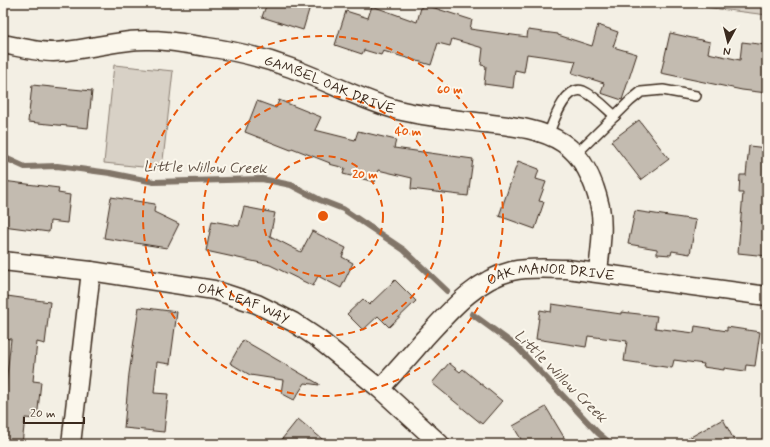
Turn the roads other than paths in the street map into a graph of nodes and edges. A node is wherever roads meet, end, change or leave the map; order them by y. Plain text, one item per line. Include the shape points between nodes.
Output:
1 (3, 44) edge
2 (696, 96) dead end
3 (615, 116) junction
4 (548, 135) junction
5 (576, 154) junction
6 (3, 261) edge
7 (91, 271) junction
8 (598, 272) junction
9 (767, 296) edge
10 (380, 389) junction
11 (71, 444) edge
12 (440, 444) edge

1 - 4 street, GAMBEL OAK DRIVE via 52,52 116,42 150,40 208,47 258,57 368,100 421,116 520,127
2 - 3 lane via 663,90 641,92
3 - 4 lane via 584,91 578,90 570,93 563,103
3 - 5 lane
4 - 5 street, GAMBEL OAK DRIVE
5 - 8 street, GAMBEL OAK DRIVE via 592,180 600,208
6 - 7 street, OAK LEAF WAY
7 - 10 street, OAK LEAF WAY via 214,290 257,304 293,322 317,338
7 - 11 street
8 - 9 street, OAK MANOR DRIVE
8 - 10 street, OAK MANOR DRIVE via 539,268 512,271 486,281 465,296
10 - 12 street, OAK LEAF WAY

